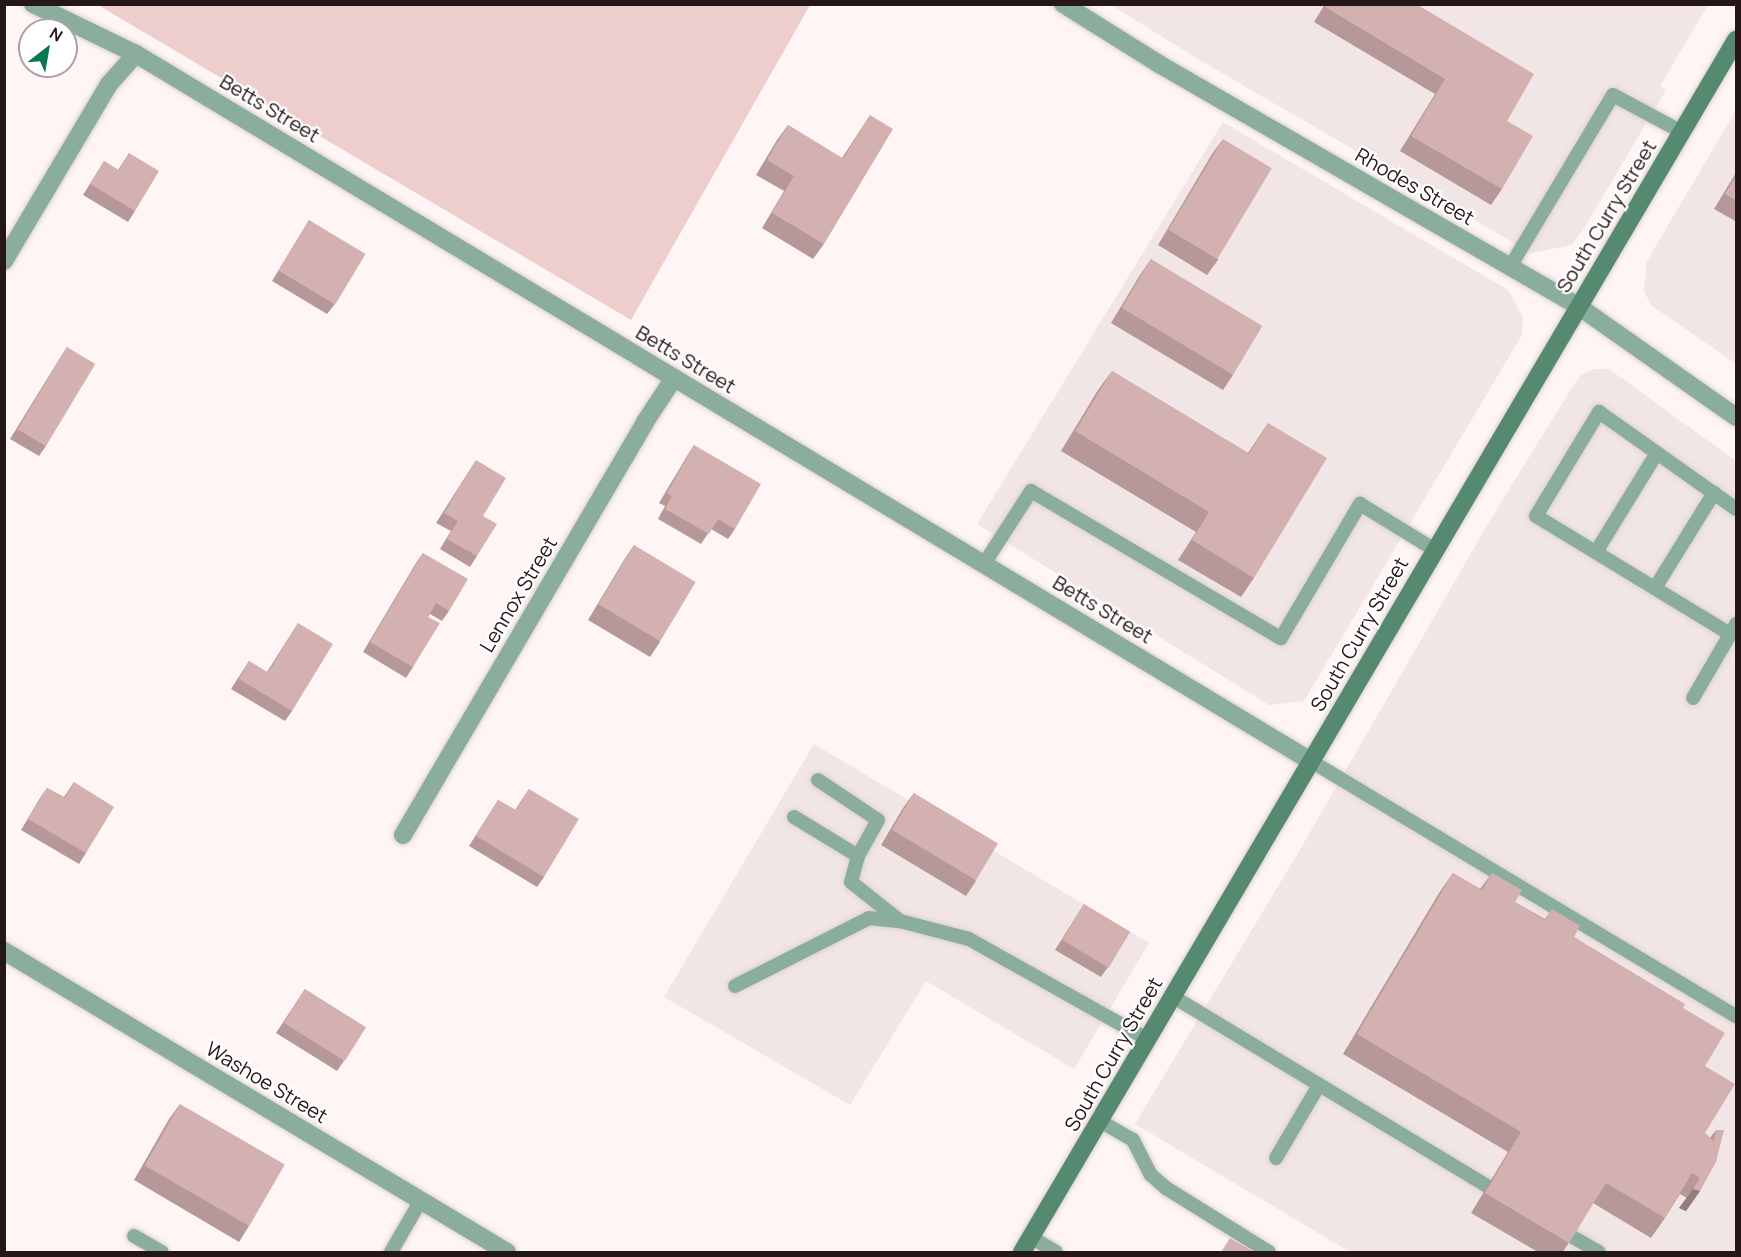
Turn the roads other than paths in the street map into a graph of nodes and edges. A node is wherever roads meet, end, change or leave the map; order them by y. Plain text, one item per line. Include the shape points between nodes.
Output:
1 (33, 4) edge
2 (1063, 4) edge
3 (1737, 40) edge
4 (136, 54) junction
5 (1682, 132) junction
6 (4, 261) edge
7 (1510, 267) junction
8 (1578, 306) junction
9 (674, 378) junction
10 (1737, 417) edge
11 (1657, 453) junction
12 (1714, 493) junction
13 (1737, 509) edge
14 (1435, 550) junction
15 (1596, 552) junction
16 (984, 564) junction
17 (1655, 588) junction
18 (1734, 629) edge
19 (1694, 698) dead end
20 (1311, 761) junction
21 (818, 780) dead end
22 (795, 817) dead end
23 (403, 835) dead end
24 (858, 856) junction
25 (900, 921) junction
26 (4, 951) edge
27 (735, 986) dead end
28 (1172, 996) junction
29 (1737, 1016) edge
30 (1147, 1039) junction
31 (1319, 1084) junction
32 (1100, 1121) junction
33 (1276, 1158) dead end
34 (1487, 1186) edge
35 (421, 1200) junction
36 (134, 1236) dead end
37 (1571, 1236) edge
38 (1026, 1245) edge
39 (162, 1252) edge
40 (391, 1252) edge
41 (507, 1252) edge
42 (1056, 1252) edge
43 (1269, 1252) edge
44 (1597, 1252) edge

1 - 4 street, Betts Street
2 - 7 street, Rhodes Street via 1159,64
3 - 5 street, South Curry Street
4 - 6 street via 109,84
4 - 9 street, Betts Street
5 - 7 lane via 1613,95
5 - 8 street, South Curry Street
7 - 8 street, Rhodes Street
8 - 10 street, Rhodes Street
8 - 14 street, South Curry Street
9 - 16 street, Betts Street
9 - 23 street, Lennox Street
11 - 12 lane
11 - 15 lane
11 - 15 lane via 1599,412 1536,516
12 - 13 lane
12 - 17 lane
14 - 16 lane via 1360,504 1281,638 1031,491
14 - 20 street, South Curry Street
15 - 17 lane
16 - 20 street, Betts Street
17 - 18 lane
18 - 19 lane
20 - 28 street, South Curry Street
20 - 29 lane
21 - 24 lane via 878,820
22 - 24 lane
24 - 25 lane via 851,882
25 - 27 lane via 869,918
25 - 30 lane via 969,939
26 - 35 street, Washoe Street
28 - 30 street, South Curry Street
28 - 31 lane
30 - 32 street, South Curry Street
31 - 33 lane
31 - 34 lane
32 - 38 street, South Curry Street
32 - 43 lane via 1133,1140 1151,1175 1166,1188
35 - 40 lane
35 - 41 street, Washoe Street
36 - 39 lane
37 - 44 lane
38 - 42 lane

